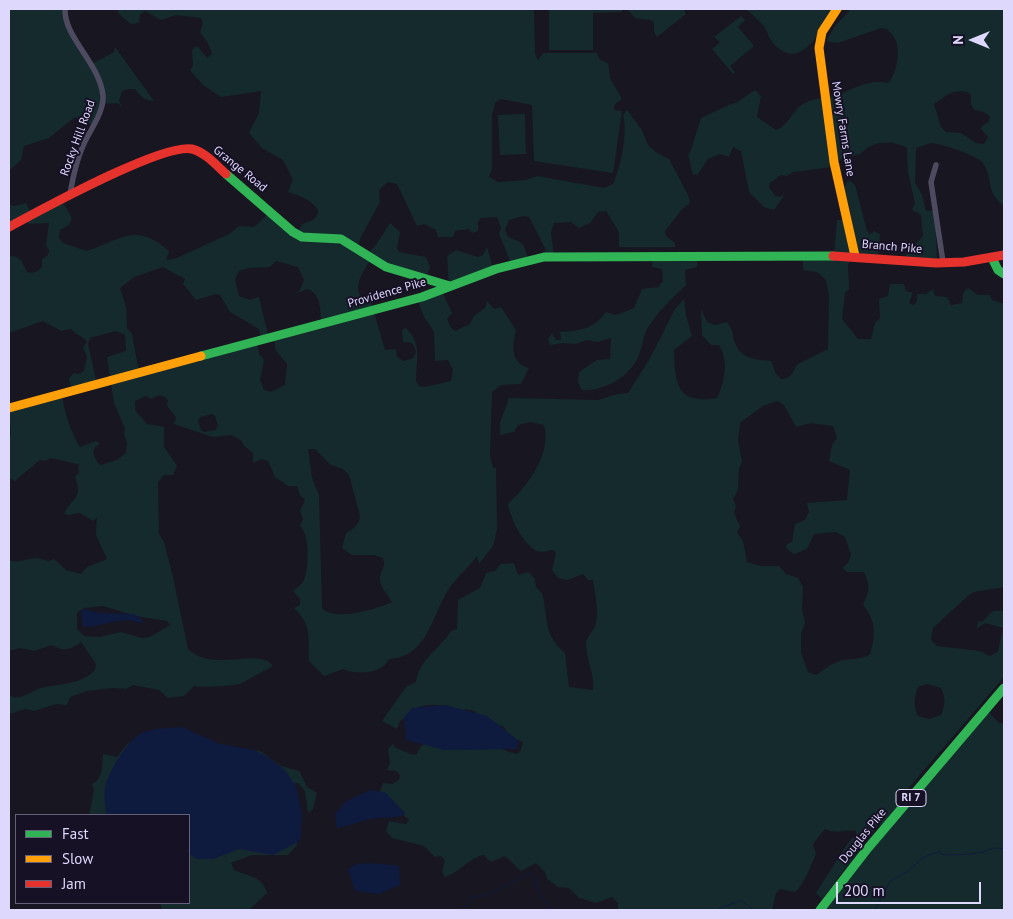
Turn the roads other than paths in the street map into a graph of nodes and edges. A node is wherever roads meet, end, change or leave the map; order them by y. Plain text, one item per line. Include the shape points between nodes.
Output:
1 (65, 9) edge
2 (837, 9) edge
3 (936, 165) dead end
4 (70, 194) junction
5 (9, 227) edge
6 (777, 253) joint
7 (1004, 255) edge
8 (855, 256) junction
9 (992, 258) junction
10 (943, 262) junction
11 (1004, 274) edge
12 (450, 286) junction
13 (9, 408) edge
14 (1004, 688) edge
15 (820, 910) edge

1 - 4 street, Rocky Hill Road via 67,25 94,68 103,98 74,171
2 - 8 main road, Mowry Farms Lane via 822,32 819,48 832,154
3 - 10 street via 931,182
4 - 5 main road, Grange Road
4 - 12 main road, Grange Road via 168,152 191,149 212,162 302,237 341,239 386,267
6 - 8 main road, Branch Pike
6 - 12 main road, Providence Pike via 553,256 517,262
7 - 9 main road, Branch Pike
8 - 10 main road, Branch Pike
9 - 10 main road, Branch Pike
9 - 11 main road
12 - 13 main road, Providence Pike via 422,297
14 - 15 main road, Douglas Pike / RI 7 via 868,848

